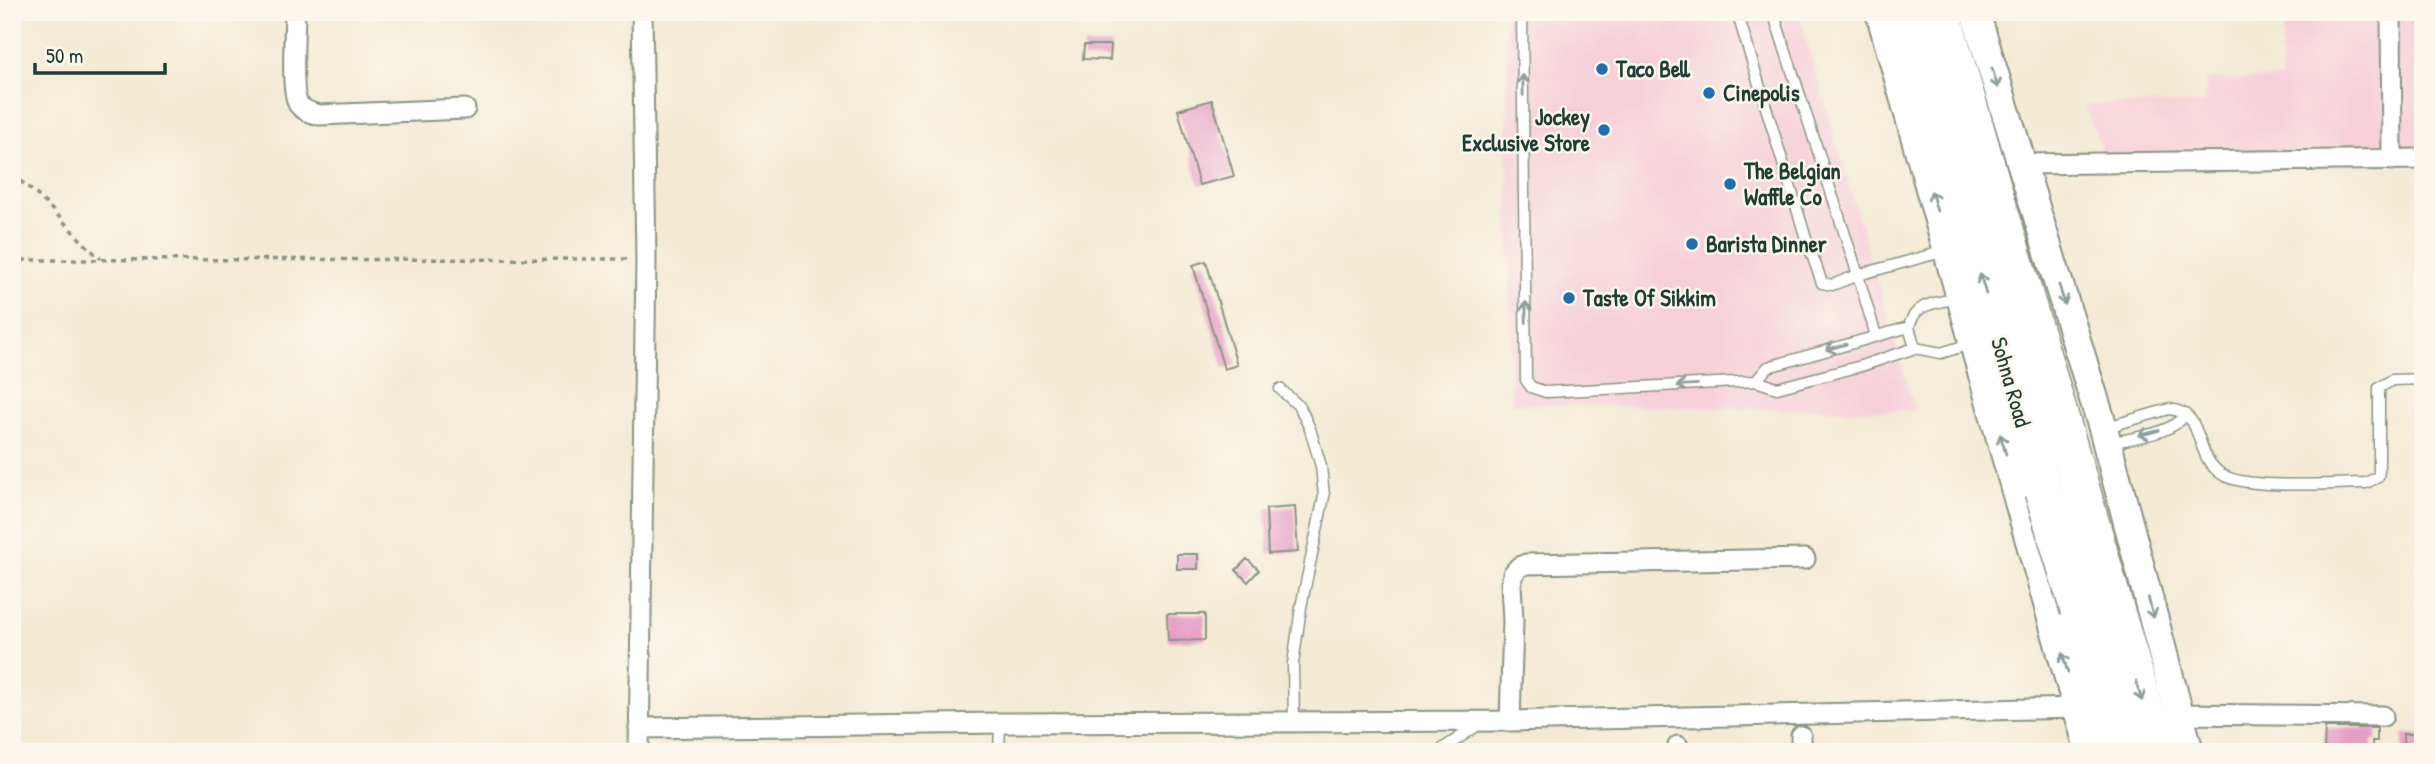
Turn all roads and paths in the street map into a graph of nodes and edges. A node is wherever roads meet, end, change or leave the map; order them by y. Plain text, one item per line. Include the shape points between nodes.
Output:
1 (295, 12) edge
2 (642, 12) edge
3 (1522, 12) edge
4 (1737, 12) edge
5 (1773, 12) edge
6 (1880, 12) edge
7 (1903, 12) edge
8 (1941, 12) edge
9 (1975, 12) edge
10 (2391, 12) edge
11 (465, 109) dead end
12 (2423, 159) edge
13 (2392, 160) junction
14 (2022, 164) junction
15 (12, 175) edge
16 (1948, 251) junction
17 (646, 259) junction
18 (12, 260) edge
19 (102, 261) junction
20 (1858, 275) junction
21 (1961, 297) junction
22 (1909, 327) junction
23 (1876, 336) junction
24 (1974, 343) junction
25 (1915, 348) junction
26 (2423, 379) edge
27 (1756, 381) junction
28 (1280, 389) dead end
29 (2185, 414) junction
30 (2105, 436) junction
31 (2122, 499) junction
32 (2034, 504) junction
33 (1805, 559) dead end
34 (2141, 569) junction
35 (2045, 591) junction
36 (2096, 606) junction
37 (2078, 708) junction
38 (2179, 714) junction
39 (2383, 716) dead end
40 (1485, 721) junction
41 (1510, 721) junction
42 (1294, 722) junction
43 (1000, 723) junction
44 (639, 728) junction
45 (639, 752) edge
46 (999, 752) edge
47 (1438, 752) edge
48 (2090, 752) edge
49 (2120, 752) edge
50 (2157, 752) edge
51 (2189, 752) edge

1 - 11 street via 294,89 302,109 319,115
2 - 17 street
27 -> 3 lane via 1546,392 1526,380
4 - 20 lane via 1820,279 1832,285
5 - 20 lane
16 -> 6 main road
32 -> 7 highway, Sohna Road
8 - 36 highway, Sohna Road, bridge via 2079,482
9 -> 14 main road
10 - 13 street
12 - 13 street
13 - 14 street
14 -> 30 main road
15 - 19 path via 34,189
16 - 20 lane
16 - 21 main road
17 - 19 path
17 - 44 street
18 - 19 path
20 - 23 lane
21 - 22 lane via 1920,307
21 - 24 main road
22 - 23 lane
22 - 25 lane
23 -> 27 lane via 1768,367
24 - 25 lane via 1941,353
32 -> 24 main road
25 - 27 lane via 1777,388
26 - 29 lane via 2392,380 2379,388 2379,471 2378,477 2366,483 2251,484 2232,480 2208,464 2193,421
28 - 42 lane via 1300,407 1311,429 1324,496 1296,642
29 - 30 lane via 2169,409
29 -> 30 lane via 2169,428
30 - 31 main road
31 - 32 main road via 2074,519 2039,521
31 - 34 main road
32 - 35 main road
32 - 36 highway, Sohna Road, bridge
33 - 41 street via 1519,567 1511,584
34 - 35 main road via 2111,561 2054,578
34 -> 38 main road
37 -> 35 main road
36 - 49 highway, Sohna Road
36 -> 50 highway, Sohna Road
37 - 41 street
37 - 48 main road
38 - 39 street
38 - 51 main road
40 - 41 street
40 - 42 street
40 - 47 lane
42 - 43 street
43 - 44 street
43 - 46 lane
44 - 45 street

